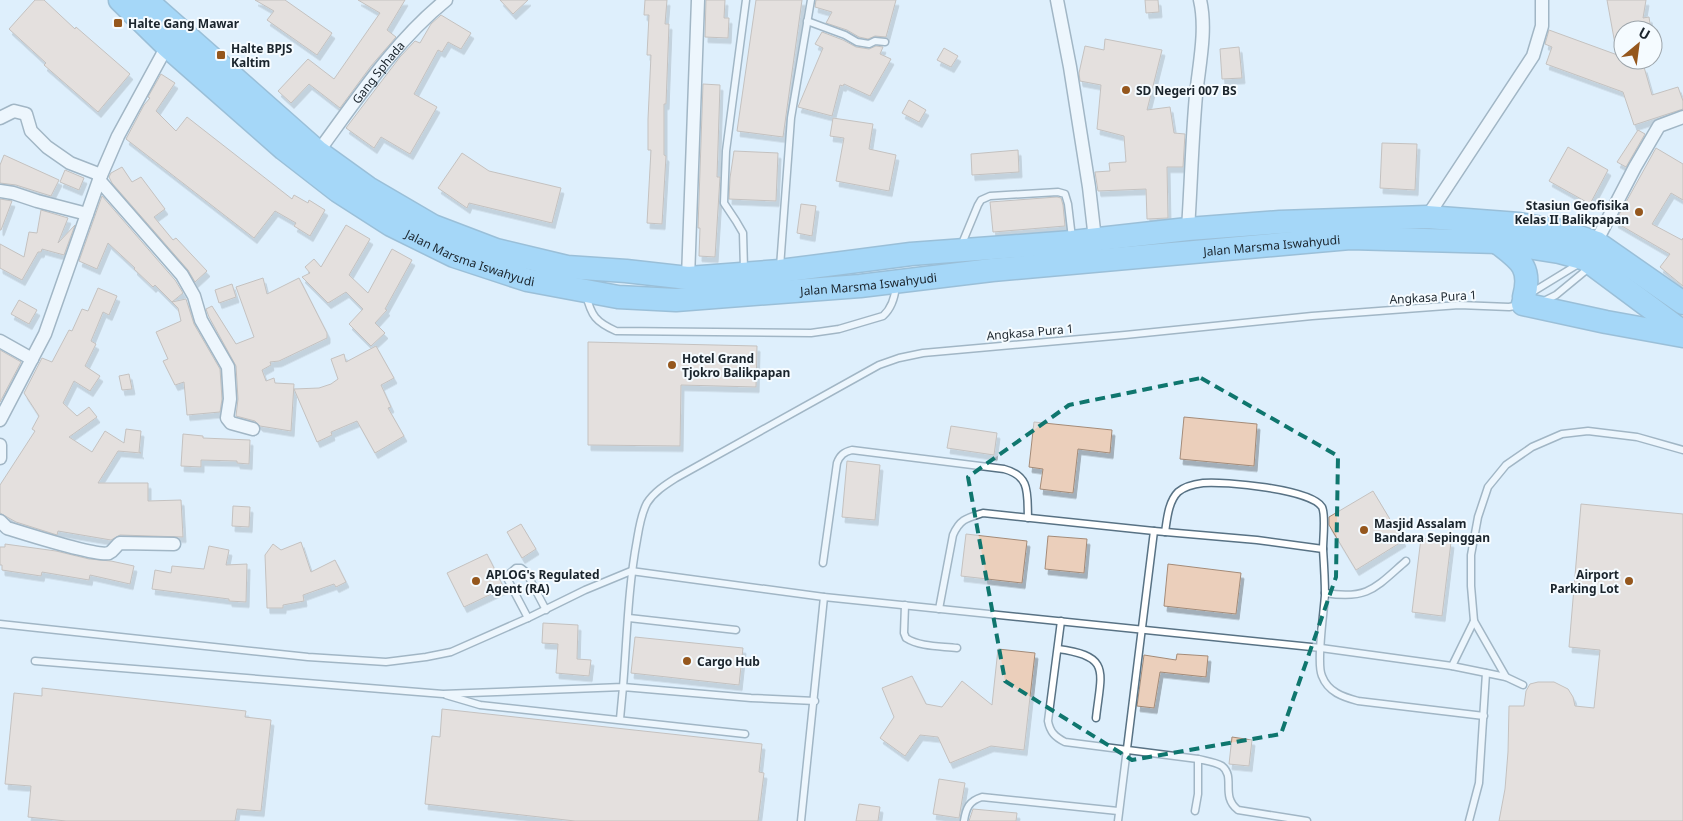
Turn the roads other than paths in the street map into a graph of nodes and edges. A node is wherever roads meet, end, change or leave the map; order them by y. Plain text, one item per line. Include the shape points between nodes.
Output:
1 (120, 0) edge
2 (146, 0) edge
3 (446, 0) edge
4 (698, 0) edge
5 (746, 0) edge
6 (811, 0) edge
7 (1057, 0) edge
8 (1200, 0) edge
9 (1542, 0) edge
10 (807, 21) junction
11 (885, 42) dead end
12 (167, 46) junction
13 (1683, 117) edge
14 (0, 118) edge
15 (318, 152) junction
16 (100, 177) junction
17 (0, 191) edge
18 (87, 214) junction
19 (1426, 217) junction
20 (1188, 229) junction
21 (1095, 239) junction
22 (1072, 242) junction
23 (1498, 242) junction
24 (960, 250) junction
25 (1597, 255) junction
26 (1636, 269) junction
27 (780, 271) junction
28 (744, 272) junction
29 (688, 278) junction
30 (896, 281) junction
31 (1623, 288) junction
32 (586, 291) junction
33 (1519, 303) junction
34 (1683, 303) edge
35 (1683, 334) edge
36 (0, 341) edge
37 (32, 359) junction
38 (0, 420) edge
39 (253, 429) dead end
40 (0, 445) edge
41 (1683, 450) edge
42 (0, 458) edge
43 (1028, 518) junction
44 (0, 522) edge
45 (1154, 531) junction
46 (1165, 532) junction
47 (174, 544) dead end
48 (1323, 549) junction
49 (1406, 561) dead end
50 (823, 562) dead end
51 (631, 571) junction
52 (1325, 593) junction
53 (824, 597) junction
54 (905, 605) junction
55 (939, 609) junction
56 (546, 610) junction
57 (528, 618) junction
58 (629, 618) junction
59 (1061, 621) junction
60 (1474, 621) junction
61 (0, 624) edge
62 (1142, 629) junction
63 (736, 630) dead end
64 (957, 648) dead end
65 (1321, 648) junction
66 (1058, 649) junction
67 (36, 661) dead end
68 (1452, 666) junction
69 (1486, 673) junction
70 (1506, 677) junction
71 (1523, 684) dead end
72 (623, 687) junction
73 (444, 694) junction
74 (814, 701) junction
75 (1484, 716) junction
76 (1096, 718) dead end
77 (620, 719) junction
78 (744, 734) dead end
79 (1126, 749) junction
80 (1198, 759) junction
81 (1118, 812) junction
82 (1195, 812) dead end
83 (801, 821) edge
84 (964, 821) edge
85 (1118, 821) edge
86 (1307, 821) edge
87 (1469, 821) edge

1 - 12 highway, Jalan Marsma Iswahyudi
2 - 15 highway, Jalan Marsma Iswahyudi
3 - 15 street, Gang Sphada via 423,19 394,52
4 - 29 street
5 - 28 lane via 726,151 724,203 743,233
6 - 10 lane
7 - 21 street via 1090,187
8 - 20 street via 1202,32
9 - 19 street via 1542,26 1533,56
10 - 11 lane via 857,42
10 - 27 lane via 791,118
12 - 16 street via 118,136
12 - 32 highway, Jalan Marsma Iswahyudi via 284,149 338,191 391,225 454,256 527,280
13 - 25 street via 1659,126 1635,167
14 - 16 street via 14,111 26,114 31,131 47,147 70,163
15 - 29 highway, Jalan Marsma Iswahyudi via 368,188 433,226 496,250 567,267
16 - 18 street
16 - 39 street via 182,276 194,296 201,320 228,367 230,399 227,418 231,423
17 - 18 street
18 - 37 street via 45,334
19 - 20 highway, Jalan Marsma Iswahyudi
19 - 25 highway, Jalan Marsma Iswahyudi via 1519,224 1561,231
20 - 21 highway, Jalan Marsma Iswahyudi
21 - 22 highway, Jalan Marsma Iswahyudi
22 - 24 highway, Jalan Marsma Iswahyudi
22 - 24 lane via 1064,194 990,196 978,205
23 - 25 highway, Jalan Marsma Iswahyudi
23 - 30 highway, Jalan Marsma Iswahyudi via 1350,238
23 - 33 highway via 1526,269 1527,286
24 - 27 highway, Jalan Marsma Iswahyudi
25 - 26 highway, Jalan Marsma Iswahyudi
25 - 31 highway, Jalan Marsma Iswahyudi
25 - 33 lane
25 - 33 lane, Angkasa Pura 1 via 1547,301
26 - 31 highway
26 - 34 highway, Jalan Marsma Iswahyudi
27 - 28 highway, Jalan Marsma Iswahyudi
28 - 29 highway, Jalan Marsma Iswahyudi
30 - 32 highway, Jalan Marsma Iswahyudi via 676,300 618,297
30 - 32 lane via 895,297 883,316 839,329 811,333 616,331 603,325 590,310
31 - 35 highway, Jalan Marsma Iswahyudi
33 - 35 highway via 1606,322
33 - 51 lane, Angkasa Pura 1 via 1312,316 923,353 899,358 854,378 662,487 646,505
36 - 37 street
37 - 38 street
40 - 42 street
41 - 60 lane via 1637,437 1588,431 1562,434 1532,447 1506,465 1488,487 1478,517 1471,554
43 - 45 lane
43 - 50 lane via 1026,489 1015,472 846,451 838,463
43 - 55 lane via 983,513 958,524
44 - 47 street via 7,528 104,554 111,553 120,543
45 - 46 lane
45 - 62 lane
46 - 48 lane
46 - 48 lane via 1169,510 1179,492 1204,483 1243,485 1300,493 1320,504 1324,511
48 - 52 lane
49 - 52 lane via 1380,584 1360,595
51 - 53 lane
51 - 56 lane
51 - 58 lane, Angkasa Pura 1
52 - 65 lane
53 - 54 lane
53 - 74 lane
54 - 55 lane
54 - 64 lane via 906,638 912,642
55 - 59 lane
56 - 57 lane
56 - 57 lane via 526,572 516,568 508,580
57 - 61 lane via 451,652 386,662 308,657
58 - 63 lane
58 - 72 lane, Angkasa Pura 1
59 - 62 lane
59 - 66 lane
60 - 68 lane
60 - 70 lane
62 - 65 lane
62 - 79 lane
65 - 68 lane
65 - 75 lane via 1321,675 1332,691 1340,696
66 - 76 lane via 1091,657 1099,665
66 - 79 lane via 1049,728 1065,742
67 - 73 lane
68 - 69 lane
69 - 70 lane
69 - 75 lane
70 - 71 lane
72 - 73 lane
72 - 74 lane
72 - 77 lane, Angkasa Pura 1
73 - 77 lane via 480,705
74 - 83 lane
75 - 87 lane via 1479,783
77 - 78 lane
79 - 80 lane
79 - 81 lane
80 - 82 lane
80 - 86 lane via 1224,767 1228,775 1229,798 1238,810
81 - 84 lane via 982,797 970,802
81 - 85 lane

